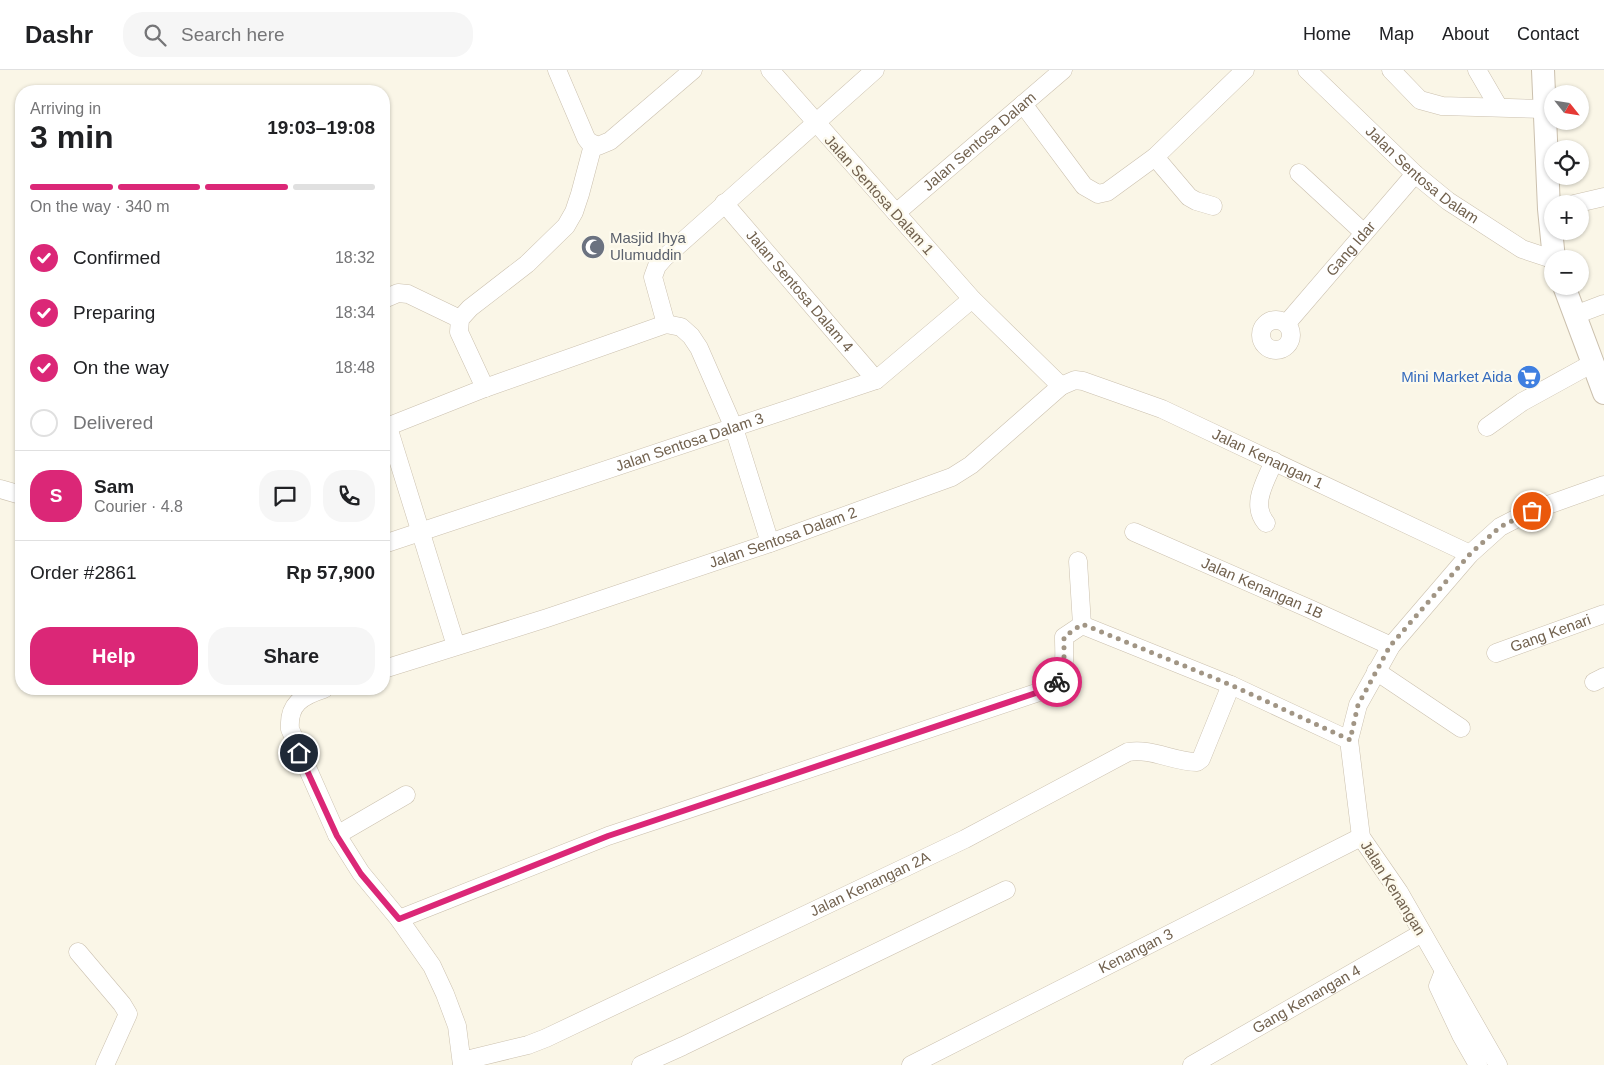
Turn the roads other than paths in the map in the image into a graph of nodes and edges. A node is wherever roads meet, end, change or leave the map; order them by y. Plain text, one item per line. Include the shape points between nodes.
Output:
1 (557, 70) edge
2 (694, 70) edge
3 (770, 70) edge
4 (875, 70) edge
5 (1063, 70) edge
6 (1245, 70) edge
7 (1307, 70) edge
8 (1392, 70) edge
9 (1477, 70) edge
10 (1542, 70) edge
11 (1023, 104) junction
12 (1498, 106) junction
13 (1544, 108) joint
14 (816, 123) junction
15 (1546, 130) edge
16 (592, 144) junction
17 (1154, 157) junction
18 (1298, 174) dead end
19 (1415, 174) junction
20 (1550, 195) edge
21 (1604, 197) edge
22 (1589, 200) edge
23 (724, 202) junction
24 (1213, 206) dead end
25 (896, 213) junction
26 (1364, 234) junction
27 (1544, 256) edge
28 (1567, 295) edge
29 (390, 296) edge
30 (972, 299) junction
31 (1604, 304) edge
32 (1575, 315) junction
33 (460, 319) junction
34 (1287, 323) dead end
35 (666, 324) junction
36 (1593, 363) junction
37 (876, 380) junction
38 (1061, 386) junction
39 (485, 388) junction
40 (1604, 393) edge
41 (390, 425) edge
42 (1487, 427) dead end
43 (734, 428) junction
44 (390, 439) edge
45 (1274, 461) junction
46 (1604, 485) edge
47 (0, 489) edge
48 (15, 493) edge
49 (1266, 523) dead end
50 (420, 532) junction
51 (1134, 532) dead end
52 (390, 542) edge
53 (770, 543) junction
54 (1470, 554) junction
55 (1078, 562) dead end
56 (1604, 614) edge
57 (1082, 624) junction
58 (456, 646) junction
59 (1390, 646) junction
60 (1496, 653) dead end
61 (390, 667) edge
62 (1376, 671) junction
63 (1231, 685) junction
64 (311, 695) edge
65 (1461, 728) dead end
66 (1350, 740) junction
67 (406, 795) dead end
68 (337, 836) junction
69 (1361, 837) junction
70 (1006, 890) dead end
71 (399, 919) junction
72 (1422, 933) junction
73 (78, 952) dead end
74 (1444, 971) junction
75 (462, 1063) edge
76 (104, 1065) edge
77 (641, 1065) edge
78 (911, 1065) edge
79 (1192, 1065) edge
80 (1478, 1065) edge
81 (1498, 1065) edge

1 - 16 street via 586,138
2 - 16 street via 610,141 598,146
3 - 14 street, Jalan Sentosa Dalam 1
4 - 14 street
5 - 11 street, Jalan Sentosa Dalam
6 - 17 street
7 - 19 street, Jalan Sentosa Dalam
8 - 12 street via 1420,100 1442,106
9 - 12 street
10 - 13 street
11 - 17 street via 1084,186 1098,194 1107,192
11 - 25 street, Jalan Sentosa Dalam
12 - 13 street
14 - 23 street
14 - 25 street, Jalan Sentosa Dalam 1
15 - 20 street
16 - 33 street via 580,194 566,226 527,264
17 - 24 street via 1189,197
18 - 26 street
19 - 26 street, Gang Idar
19 - 27 street, Jalan Sentosa Dalam via 1448,201 1522,248
21 - 22 street
23 - 35 street via 657,266 654,278
23 - 37 street, Jalan Sentosa Dalam 4
25 - 30 street, Jalan Sentosa Dalam 1
26 - 34 street, Gang Idar
28 - 32 street
29 - 33 street via 408,294
30 - 37 street, Jalan Sentosa Dalam 3
30 - 38 street, Jalan Sentosa Dalam 1
31 - 32 street
32 - 36 street
33 - 39 street via 459,332
35 - 39 street
35 - 43 street via 681,327 699,348
36 - 40 street
36 - 42 street via 1522,402
37 - 43 street, Jalan Sentosa Dalam 3
38 - 45 street, Jalan Kenangan 1 via 1074,380 1083,381 1162,409
38 - 53 street, Jalan Sentosa Dalam 2 via 971,465 952,477
39 - 41 street
43 - 50 street, Jalan Sentosa Dalam 3
43 - 53 street
44 - 50 street
45 - 49 street via 1259,497 1258,510
45 - 54 street, Jalan Kenangan 1
46 - 54 street, Jalan Kenangan via 1500,527
47 - 48 street
50 - 52 street, Jalan Sentosa Dalam 3
50 - 58 street
51 - 59 street, Jalan Kenangan 1B
53 - 58 street, Jalan Sentosa Dalam 2
54 - 59 street, Jalan Kenangan
55 - 57 street
56 - 60 street, Gang Kenari
57 - 63 street
57 - 71 street via 1064,637 1064,668 1058,681 1048,689 608,836
58 - 61 street, Jalan Sentosa Dalam 2
59 - 62 street, Jalan Kenangan
62 - 65 street
62 - 66 street, Jalan Kenangan via 1358,705
63 - 66 street
63 - 75 street, Jalan Kenangan 2A via 1201,760 1197,762 1146,751 1128,752 965,839 546,1038
64 - 68 street via 293,707 290,729
66 - 69 street, Jalan Kenangan
67 - 68 street
68 - 71 street via 361,874
69 - 72 street, Jalan Kenangan via 1399,892
69 - 78 street, Kenangan 3
70 - 77 street
71 - 75 street via 432,966 445,994 457,1026
72 - 74 street, Jalan Kenangan
72 - 79 street, Gang Kenangan 4
73 - 76 street via 128,1014
74 - 80 street via 1438,986
74 - 81 street, Jalan Kenangan

